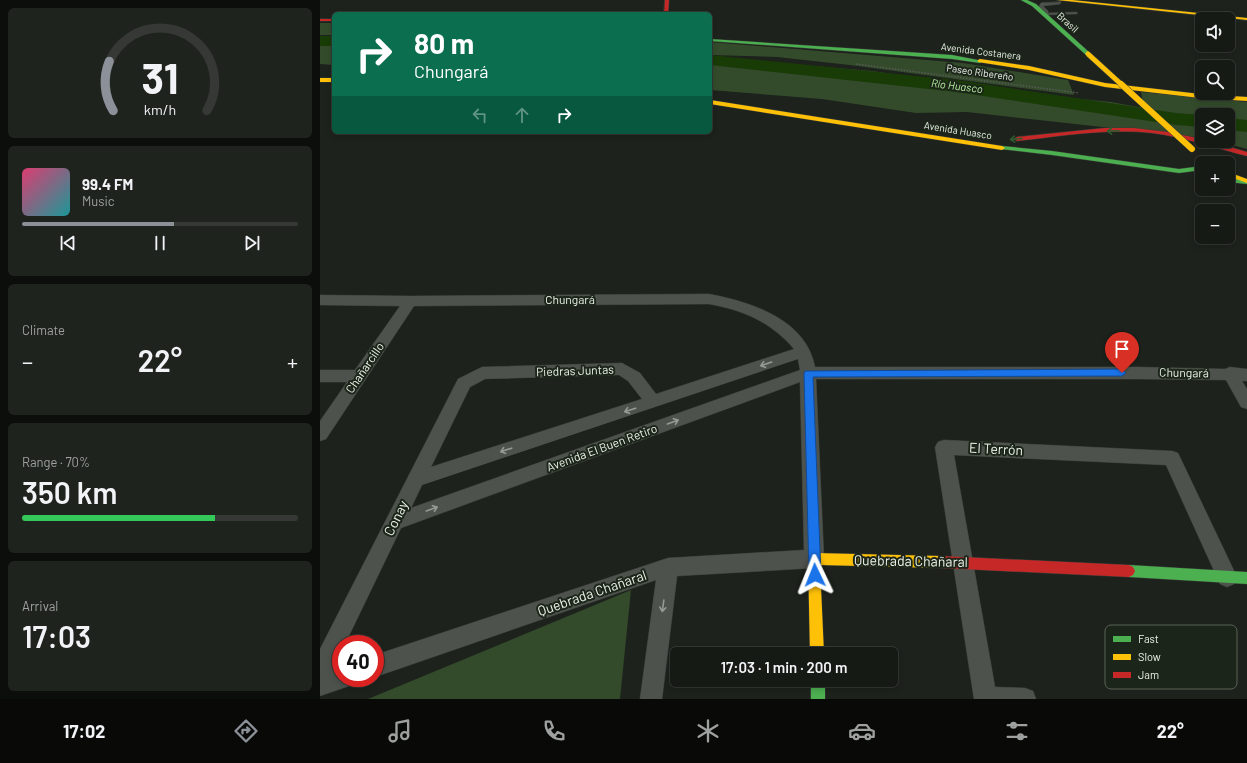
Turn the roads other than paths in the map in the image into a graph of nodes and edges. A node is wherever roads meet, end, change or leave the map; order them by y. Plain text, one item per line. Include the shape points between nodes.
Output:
1 (668, 0) edge
2 (1023, 0) edge
3 (1060, 2) edge
4 (1034, 3) edge
5 (1069, 10) dead end
6 (666, 12) edge
7 (1046, 14) junction
8 (1247, 19) edge
9 (320, 20) edge
10 (332, 20) edge
11 (712, 40) edge
12 (320, 80) edge
13 (332, 80) edge
14 (1247, 99) edge
15 (712, 102) edge
16 (1152, 132) junction
17 (1055, 136) junction
18 (1125, 139) dead end
19 (962, 141) junction
20 (1094, 150) dead end
21 (1052, 153) junction
22 (1128, 153) dead end
23 (1247, 154) edge
24 (1076, 156) junction
25 (1197, 156) edge
26 (1195, 162) edge
27 (1155, 168) junction
28 (1179, 171) junction
29 (1195, 174) edge
30 (1235, 177) edge
31 (1235, 181) edge
32 (1247, 182) edge
33 (320, 300) edge
34 (410, 301) junction
35 (803, 352) junction
36 (482, 373) joint
37 (808, 374) junction
38 (1230, 374) junction
39 (1247, 375) edge
40 (320, 376) edge
41 (359, 376) junction
42 (652, 402) junction
43 (1247, 403) edge
44 (320, 434) edge
45 (415, 480) junction
46 (395, 522) junction
47 (814, 559) junction
48 (963, 562) junction
49 (668, 568) junction
50 (1227, 577) junction
51 (1247, 578) edge
52 (817, 647) edge
53 (384, 663) edge
54 (320, 672) edge
55 (332, 681) edge
56 (320, 685) edge
57 (818, 687) edge
58 (986, 698) edge
59 (651, 699) edge
60 (818, 699) edge
61 (1025, 699) edge

1 - 6 main road
2 - 4 main road, Brasil
3 - 7 lane via 1040,5
3 - 8 main road
4 - 7 main road, Brasil
5 - 7 lane via 1075,13
7 - 25 main road, Brasil, bridge
9 - 10 main road
11 - 14 main road, Avenida Costanera via 952,57 1029,68 1105,85
12 - 13 main road
15 - 19 main road, Avenida Huasco
16 -> 17 main road via 1103,131
16 - 18 main road
16 - 23 main road via 1209,143
17 -> 19 main road
17 - 21 main road via 1047,138 1044,143
19 - 21 main road, Avenida Huasco via 1006,149
20 - 24 main road
21 - 24 main road, Avenida Huasco
22 - 27 main road
24 - 27 main road, Avenida Huasco
26 - 28 main road, Avenida Huasco
27 - 28 main road, Avenida Huasco
28 - 29 main road
30 - 32 main road
31 - 32 main road
33 - 34 street, Chungará
34 - 35 street, Chungará via 709,299 740,305 768,318 788,333
34 - 41 street, Chañarcillo
35 - 37 street
35 -> 42 street
36 - 42 street, Piedras Juntas via 622,369 634,377
36 - 45 street, Conay via 464,383
37 - 38 street, Chungará
46 -> 37 street, Avenida El Buen Retiro
37 - 47 street
38 - 39 street, Chungará
38 - 43 street
40 - 41 street
41 - 44 street, Chañarcillo
42 -> 45 street
45 - 46 street, Conay
46 - 54 street, Conay
47 - 48 main road, Quebrada Chañaral
47 - 49 street, Quebrada Chañaral
47 - 52 main road
48 - 50 main road, Quebrada Chañaral
48 - 50 street, El Terrón via 944,447 1172,458
48 - 58 street, El Terrón
49 - 53 street, Quebrada Chañaral
49 -> 59 street
50 - 51 main road, Quebrada Chañaral
55 - 56 street
57 - 60 main road
58 - 61 street

